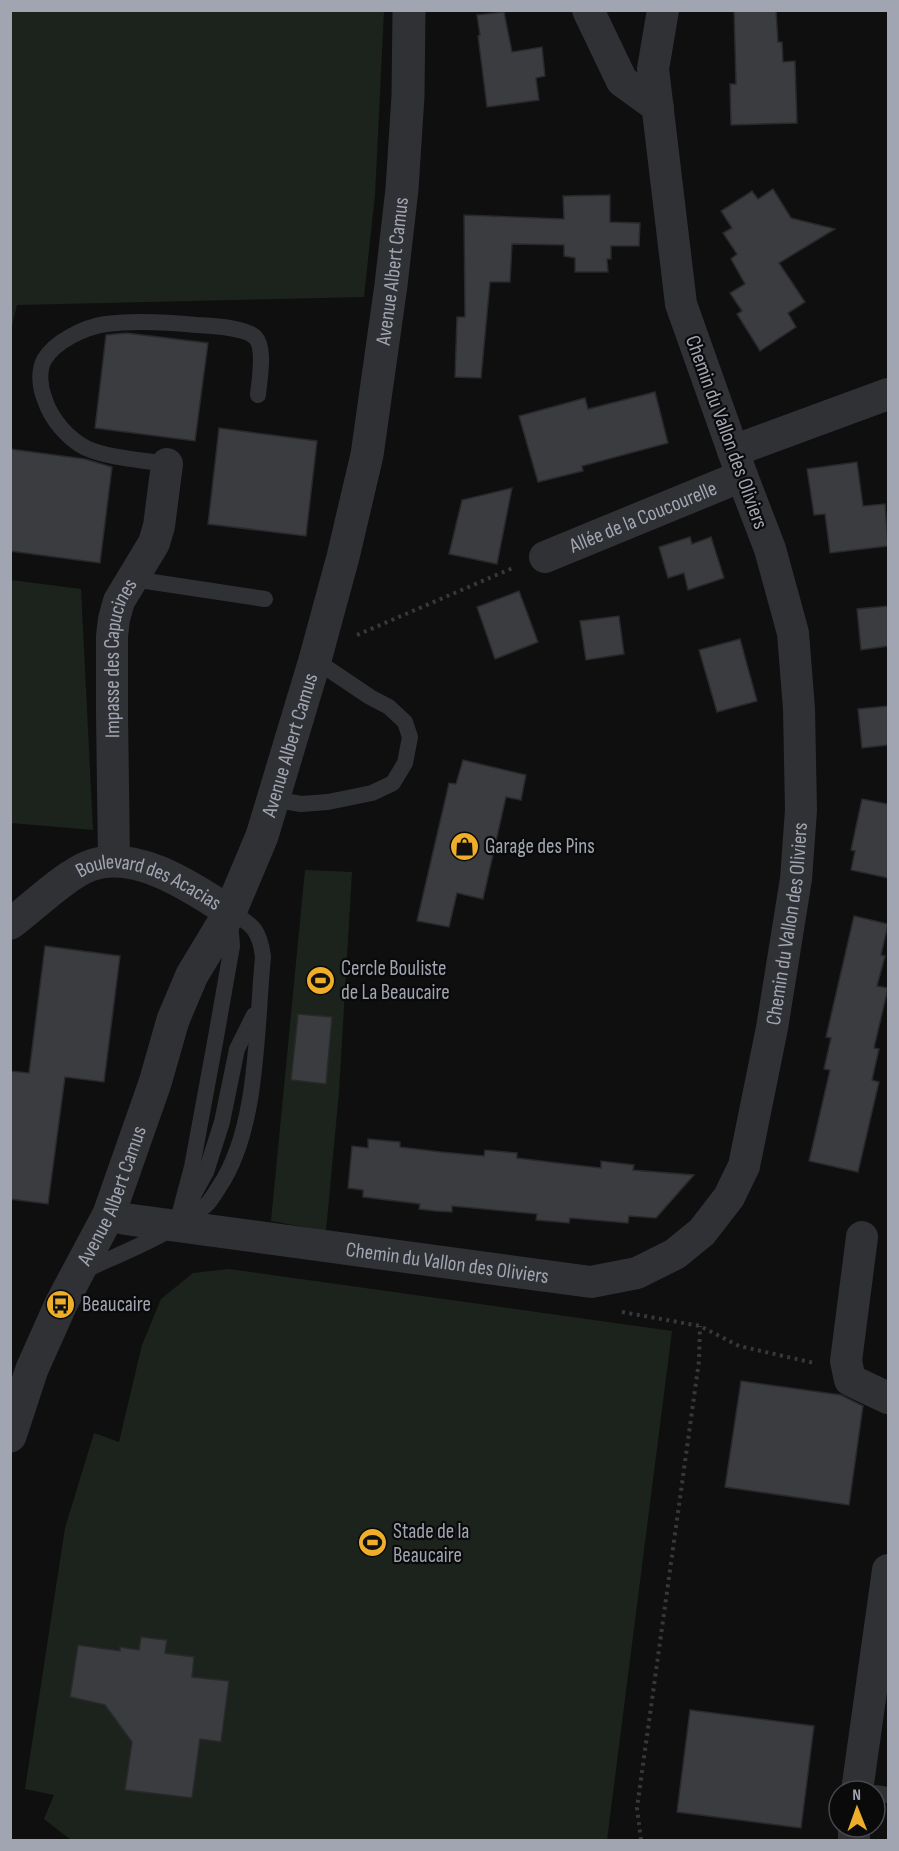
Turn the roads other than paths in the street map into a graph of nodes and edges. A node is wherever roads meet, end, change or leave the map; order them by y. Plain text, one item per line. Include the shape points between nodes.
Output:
1 (409, 10) edge
2 (588, 10) edge
3 (663, 10) edge
4 (658, 106) junction
5 (888, 394) edge
6 (258, 395) dead end
7 (737, 463) junction
8 (166, 464) joint
9 (545, 557) road end
10 (133, 579) junction
11 (265, 599) dead end
12 (327, 668) junction
13 (273, 799) junction
14 (114, 861) junction
15 (230, 912) junction
16 (10, 924) edge
17 (109, 1214) junction
18 (176, 1227) junction
19 (862, 1237) dead end
20 (78, 1273) junction
21 (888, 1398) edge
22 (10, 1436) edge
23 (888, 1570) edge
24 (859, 1779) edge

1 - 12 street, Avenue Albert Camus via 402,189 391,285 368,443 343,557
2 - 4 street via 622,81
3 - 4 street, Chemin du Vallon des Oliviers via 654,69
4 - 7 street, Chemin du Vallon des Oliviers via 681,304
5 - 7 street, Allée de la Coucourelle
6 - 8 lane via 261,352 256,338 246,331 130,322 103,324 57,346 41,369 42,392 57,423 84,447
7 - 9 street, Allée de la Coucourelle
7 - 18 street, Chemin du Vallon des Oliviers via 770,549 793,633 801,810 796,879 772,1028 744,1166 729,1197 702,1232 675,1254 637,1273 591,1282
8 - 10 street, Impasse des Capucines via 159,526
10 - 11 lane
10 - 14 street, Impasse des Capucines via 119,601 112,636
12 - 13 street, Avenue Albert Camus
12 - 13 lane via 389,707 405,722 410,737 405,763 393,783 372,793 301,804
13 - 15 street, Avenue Albert Camus
14 - 15 street, Boulevard des Acacias via 160,871
14 - 16 street, Boulevard des Acacias via 77,873
15 - 17 street, Avenue Albert Camus via 192,975 173,1020
15 - 18 lane via 232,946 192,1167
15 - 18 lane via 249,922 261,938 263,957 252,1083 230,1171 208,1204
17 - 18 street, Chemin du Vallon des Oliviers
17 - 20 street, Avenue Albert Camus
18 - 20 lane
19 - 21 street via 846,1361 850,1380
20 - 22 street, Avenue Albert Camus via 32,1369
23 - 24 street

